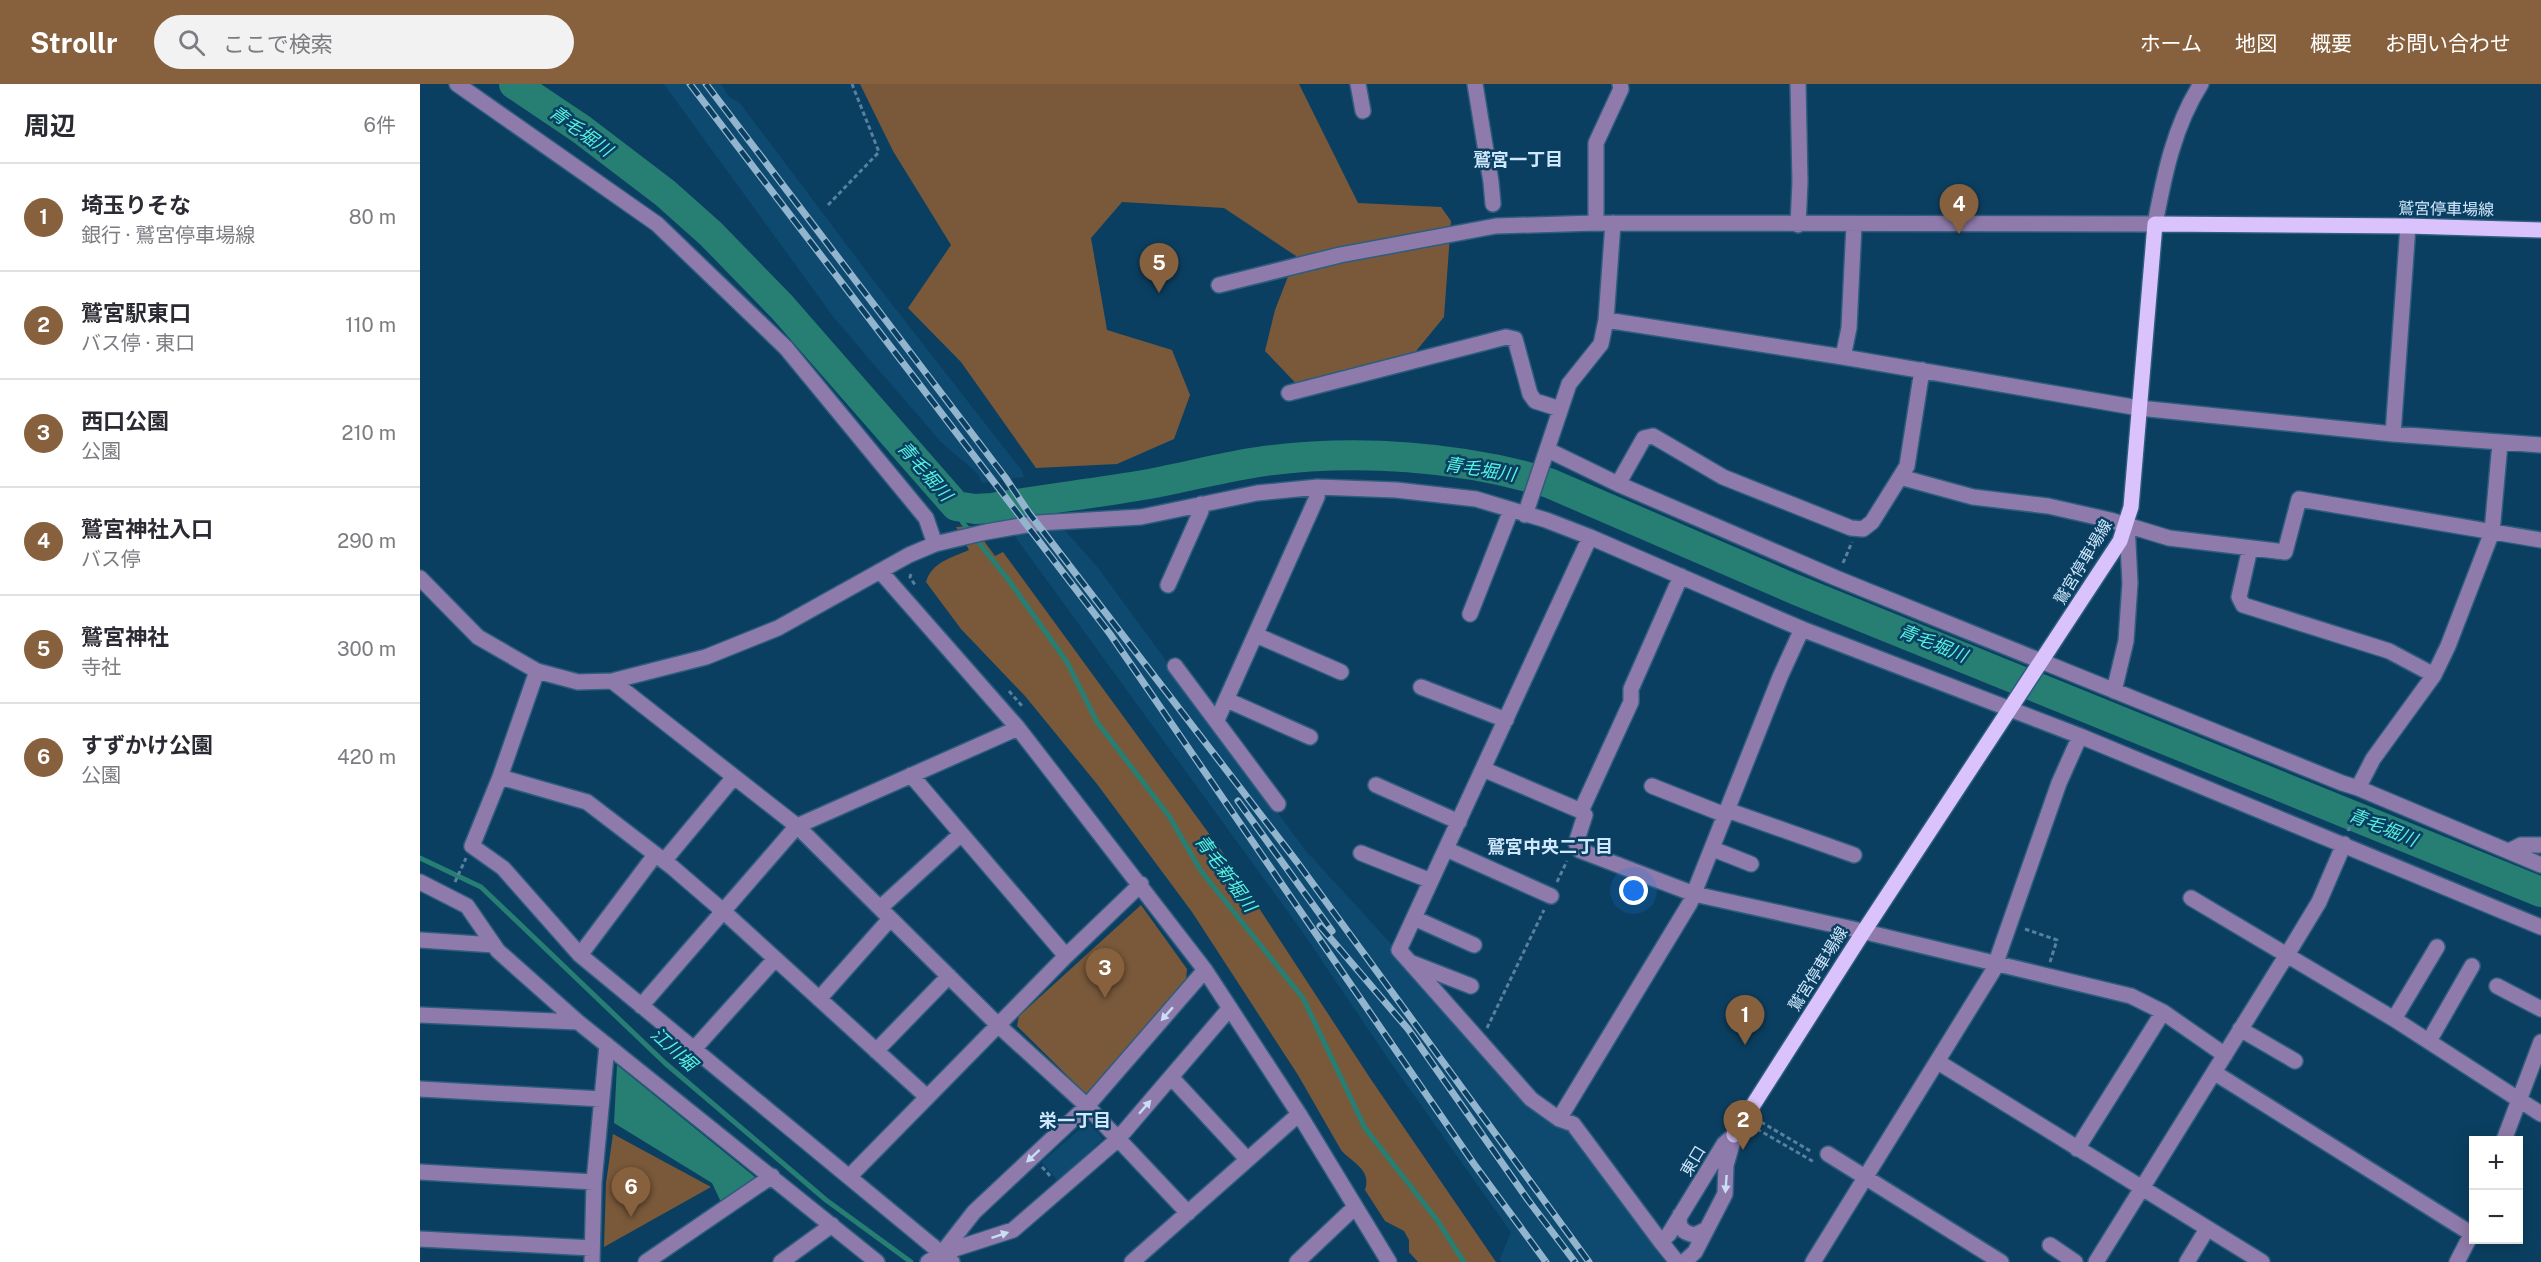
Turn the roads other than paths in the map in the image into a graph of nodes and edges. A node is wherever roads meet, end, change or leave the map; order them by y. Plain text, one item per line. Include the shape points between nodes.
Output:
1 (457, 84) edge
2 (1358, 84) edge
3 (1475, 84) edge
4 (1620, 84) edge
5 (1798, 84) edge
6 (2201, 84) edge
7 (1363, 111) dead end
8 (1493, 204) dead end
9 (1596, 223) junction
10 (1613, 223) junction
11 (2155, 224) junction
12 (1798, 225) junction
13 (1854, 225) junction
14 (2408, 226) junction
15 (2541, 230) edge
16 (1219, 285) dead end
17 (1606, 320) junction
18 (1843, 357) junction
19 (1922, 370) junction
20 (1289, 393) dead end
21 (2139, 408) junction
22 (1560, 410) junction
23 (2393, 434) junction
24 (2500, 443) junction
25 (2541, 445) edge
26 (1546, 454) junction
27 (1900, 477) junction
28 (1618, 484) junction
29 (1318, 487) junction
30 (1201, 504) junction
31 (1522, 510) junction
32 (2127, 524) junction
33 (2492, 532) junction
34 (1590, 537) junction
35 (2541, 540) edge
36 (944, 542) junction
37 (2250, 548) junction
38 (880, 571) junction
39 (1681, 576) junction
40 (420, 578) edge
41 (1168, 585) dead end
42 (1470, 614) dead end
43 (1802, 629) junction
44 (1256, 635) junction
45 (2039, 664) junction
46 (1175, 666) dead end
47 (537, 670) junction
48 (1341, 672) dead end
49 (2434, 675) junction
50 (612, 681) junction
51 (1421, 687) dead end
52 (2114, 691) junction
53 (1227, 700) junction
54 (2012, 704) junction
55 (1217, 720) junction
56 (1506, 720) junction
57 (1018, 728) junction
58 (2080, 736) junction
59 (1310, 737) dead end
60 (1483, 769) junction
61 (912, 775) junction
62 (500, 777) junction
63 (734, 777) junction
64 (1376, 785) dead end
65 (1652, 786) dead end
66 (2360, 792) junction
67 (1278, 804) dead end
68 (1581, 811) junction
69 (1726, 813) junction
70 (1459, 822) junction
71 (797, 826) junction
72 (961, 834) junction
73 (2345, 840) junction
74 (2541, 844) edge
75 (1446, 849) junction
76 (1713, 849) junction
77 (2509, 851) junction
78 (1361, 854) dead end
79 (1854, 855) dead end
80 (659, 858) junction
81 (1751, 864) dead end
82 (2541, 865) edge
83 (420, 882) edge
84 (1431, 882) junction
85 (1141, 884) junction
86 (1694, 894) junction
87 (1551, 896) road end
88 (2191, 898) dead end
89 (723, 911) junction
90 (885, 913) junction
91 (1414, 918) junction
92 (2541, 927) edge
93 (1864, 931) junction
94 (420, 940) edge
95 (494, 945) junction
96 (1474, 945) dead end
97 (2437, 947) dead end
98 (580, 955) junction
99 (2287, 955) junction
100 (1066, 956) junction
101 (775, 959) junction
102 (1409, 962) junction
103 (1997, 963) junction
104 (2472, 966) dead end
105 (1205, 970) junction
106 (949, 976) junction
107 (1471, 986) dead end
108 (2498, 986) dead end
109 (819, 999) junction
110 (641, 1006) junction
111 (1230, 1008) junction
112 (2541, 1009) edge
113 (2163, 1012) junction
114 (420, 1015) edge
115 (2394, 1019) junction
116 (578, 1022) junction
117 (999, 1026) junction
118 (2240, 1029) junction
119 (2429, 1041) junction
120 (2541, 1042) edge
121 (607, 1044) junction
122 (694, 1049) junction
123 (876, 1051) junction
124 (2225, 1055) junction
125 (2295, 1061) dead end
126 (1938, 1062) junction
127 (2215, 1072) junction
128 (1171, 1077) junction
129 (420, 1089) edge
130 (927, 1097) junction
131 (602, 1099) junction
132 (2519, 1100) junction
133 (1087, 1106) junction
134 (1299, 1114) junction
135 (2541, 1114) edge
136 (1559, 1119) junction
137 (1734, 1135) junction
138 (2506, 1136) edge
139 (1117, 1140) junction
140 (2077, 1149) junction
141 (1247, 1159) junction
142 (1825, 1161) road end
143 (420, 1172) edge
144 (772, 1176) junction
145 (849, 1177) junction
146 (1866, 1178) junction
147 (594, 1182) junction
148 (2143, 1188) junction
149 (1355, 1207) junction
150 (1188, 1214) junction
151 (1680, 1215) junction
152 (832, 1225) junction
153 (1707, 1229) junction
154 (2207, 1229) junction
155 (2469, 1229) edge
156 (420, 1239) edge
157 (2469, 1239) edge
158 (1661, 1242) junction
159 (2050, 1245) dead end
160 (592, 1255) edge
161 (947, 1258) edge
162 (646, 1262) edge
163 (781, 1262) edge
164 (876, 1262) edge
165 (928, 1262) edge
166 (1131, 1262) edge
167 (1297, 1262) edge
168 (1389, 1262) edge
169 (1677, 1262) edge
170 (1684, 1262) edge
171 (1813, 1262) edge
172 (2001, 1262) edge
173 (2075, 1262) edge
174 (2096, 1262) edge
175 (2187, 1262) edge
176 (2262, 1262) edge
177 (2457, 1262) edge

1 - 36 street via 657,224 786,348
2 - 7 street
3 - 8 street
4 - 9 street via 1596,143
5 - 12 street
6 - 11 street via 2186,108 2165,174
9 - 10 street
9 - 16 street via 1496,226 1340,255
10 - 12 street
10 - 17 street
11 - 13 street
11 - 14 main road, 鷲宮停車場線
11 - 21 main road, 鷲宮停車場線
12 - 13 street
13 - 18 street via 1849,328
14 - 15 main road, 鷲宮停車場線
14 - 23 street
17 - 18 street
17 - 22 street via 1601,344 1569,384
18 - 19 street
19 - 21 street
19 - 27 street via 1907,466
20 - 22 street via 1506,338 1515,339 1535,401
21 - 23 street
21 - 32 main road, 鷲宮停車場線
22 - 26 street
23 - 24 street
24 - 25 street
24 - 33 street
26 - 28 street
26 - 31 street
27 - 28 street via 1872,522 1858,529 1723,477 1653,436 1644,438
27 - 32 street via 1973,497 2048,506
28 - 45 street
29 - 30 street
29 - 31 street via 1366,487 1476,499
29 - 44 street
30 - 36 street via 1122,520 1053,522
30 - 41 street
31 - 34 street
31 - 42 street
32 - 37 street via 2169,538
32 - 45 main road, 鷲宮停車場線
32 - 52 street via 2130,583 2126,641
33 - 35 street
33 - 37 street via 2299,499 2285,552
33 - 49 street
34 - 39 street
34 - 56 street
36 - 38 street
37 - 49 street via 2239,597 2243,605 2389,651
38 - 50 street via 778,628 706,657
38 - 57 street
39 - 43 street
39 - 68 street via 1631,689 1631,702
40 - 47 street via 478,637
43 - 54 street
43 - 69 street
44 - 48 street
44 - 53 street
45 - 52 street
45 - 54 main road, 鷲宮停車場線
46 - 55 street
47 - 50 street via 578,682
47 - 62 street
49 - 66 street via 2373,759
50 - 63 street
51 - 56 street
52 - 66 street
53 - 55 street
53 - 59 street
54 - 58 street
54 - 93 main road, 鷲宮停車場線
55 - 67 street
56 - 60 street
57 - 61 street
57 - 85 street
58 - 73 street
58 - 103 street via 2059,783
60 - 68 street
60 - 70 street
61 - 71 street
61 - 72 street
62 - 80 street via 587,802
62 - 98 street via 472,846 503,868
63 - 71 street
63 - 80 street
64 - 70 street
65 - 69 street
66 - 77 street
68 - 86 street via 1585,815 1576,847
69 - 76 street
69 - 79 street
70 - 75 street
71 - 89 street
71 - 90 street
72 - 90 street
72 - 100 street
73 - 92 street
73 - 99 street via 2319,902
74 - 77 street via 2521,844
75 - 84 street
75 - 87 street
76 - 81 street
76 - 86 street
77 - 82 street
78 - 84 street
80 - 89 street
80 - 98 street
83 - 95 street via 467,906
84 - 91 street
85 - 100 street
85 - 105 street
86 - 93 street
86 - 136 street
88 - 99 street
89 - 101 street
89 - 110 street
90 - 106 street
90 - 109 street
91 - 96 street
91 - 102 street via 1399,950
93 - 103 street
93 - 137 main road, 鷲宮停車場線
94 - 95 street
95 - 116 street
97 - 115 street
98 - 110 street
99 - 115 street
99 - 118 street
100 - 117 street
101 - 109 street
101 - 122 street
102 - 107 street
102 - 136 street via 1532,1099
103 - 113 street via 2131,996
103 - 126 street
104 - 119 street
105 - 111 street
105 -> 133 street
106 - 117 street
106 - 123 street
108 - 112 street
109 - 123 street
110 - 122 street
111 - 128 street
111 - 134 street
113 - 124 street
113 - 140 street
114 - 116 street
115 - 119 street
116 - 121 street
117 - 130 street
117 - 133 street
118 - 124 street
118 - 125 street
119 - 132 street
120 - 132 street
121 - 131 street
121 - 144 street
122 - 145 street
123 - 130 street
124 - 127 street
126 - 140 street
126 - 146 street
127 - 148 street
127 - 155 street
139 -> 128 street
128 - 141 street
129 - 131 street
130 - 145 street
131 - 147 street
132 - 135 street
132 - 138 street
133 - 139 street
133 -> 161 street via 974,1212
134 - 141 street
134 - 149 street
136 - 158 street via 1573,1124
137 - 151 street, 東口 via 1724,1144
137 -> 153 street, 東口 via 1726,1165 1725,1194
139 - 150 street
161 -> 139 street via 1013,1230
140 - 148 street
141 - 150 street
142 - 146 street
143 - 147 street
144 - 152 street
144 - 162 street
145 - 161 street
146 - 171 street
146 - 172 street
147 - 160 street
148 - 154 street
148 - 174 street
149 - 167 street
149 - 168 street
150 - 166 street
151 - 153 street via 1684,1233 1695,1235
151 - 158 street, 東口
152 - 163 street
152 - 164 street
153 - 170 street, 東口 via 1695,1252
154 - 175 street
154 - 176 street
156 - 160 street
157 - 177 street
158 - 169 street
159 - 173 street
161 - 165 street

